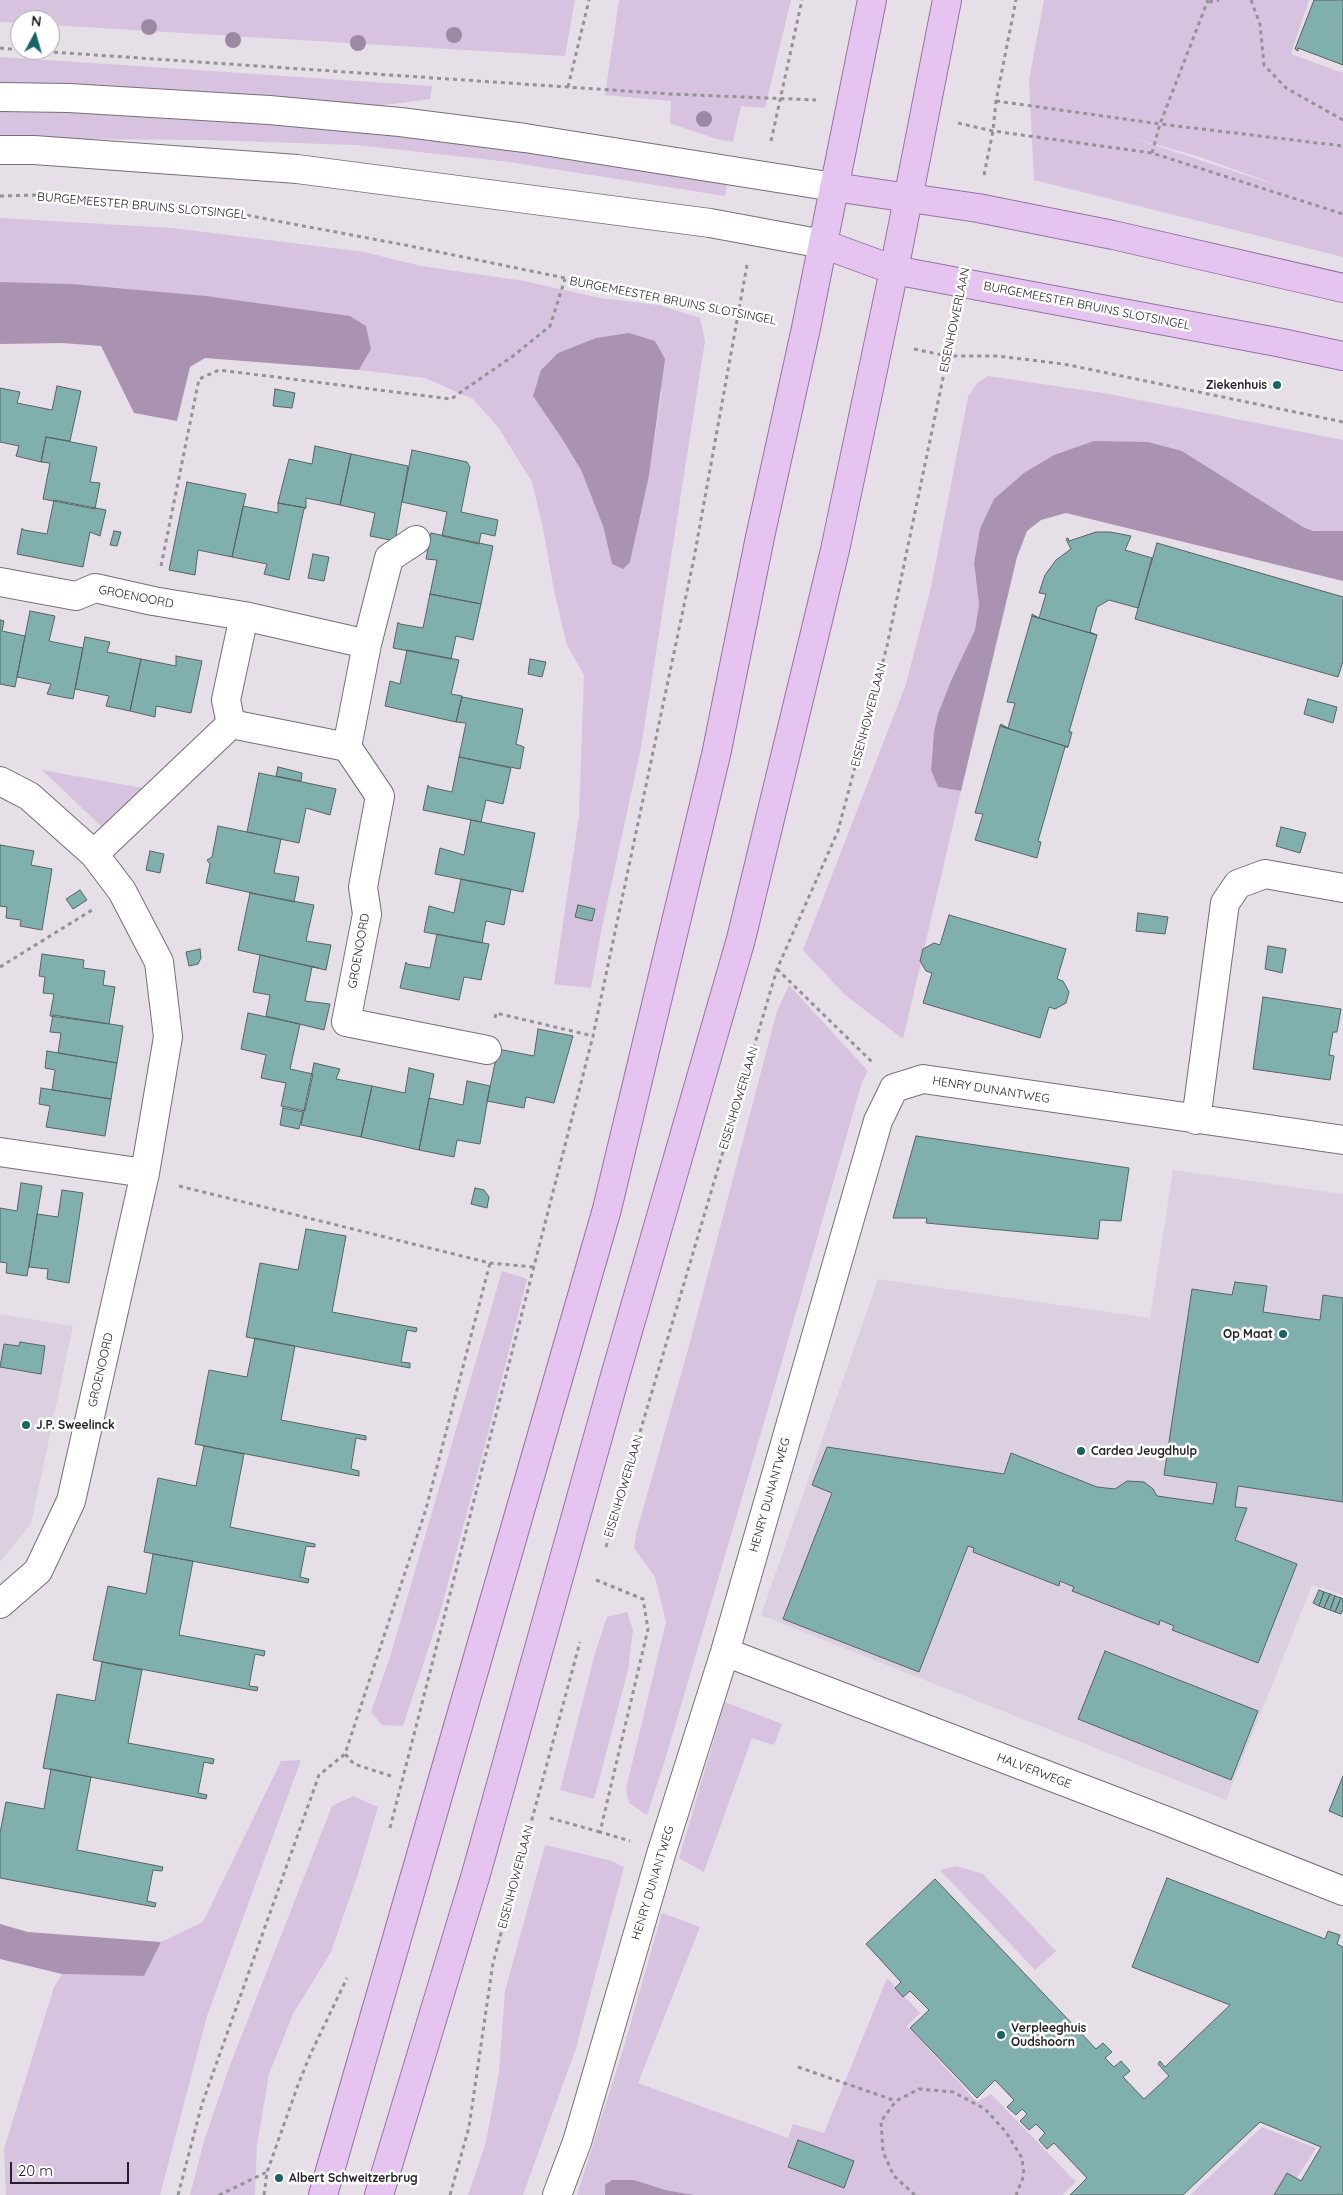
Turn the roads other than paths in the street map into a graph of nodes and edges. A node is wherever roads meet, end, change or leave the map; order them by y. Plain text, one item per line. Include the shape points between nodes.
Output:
1 (872, 0) edge
2 (947, 0) edge
3 (0, 97) edge
4 (0, 150) edge
5 (834, 186) junction
6 (909, 196) junction
7 (823, 244) junction
8 (894, 270) junction
9 (1343, 288) edge
10 (1343, 356) edge
11 (416, 540) dead end
12 (0, 582) edge
13 (244, 616) junction
14 (367, 644) junction
15 (231, 724) junction
16 (347, 747) junction
17 (0, 781) edge
18 (94, 854) junction
19 (1343, 888) edge
20 (487, 1050) road end
21 (1196, 1120) junction
22 (1343, 1140) edge
23 (0, 1152) edge
24 (145, 1173) junction
25 (0, 1604) edge
26 (725, 1652) junction
27 (1343, 1891) edge
28 (323, 2195) edge
29 (379, 2195) edge
30 (557, 2195) edge

1 - 5 main road
2 - 6 main road
3 - 5 street via 155,103 400,122
4 - 7 street, BURGEMEESTER BRUINS SLOTSINGEL via 297,169 710,223
5 - 6 main road
5 - 7 main road
6 - 8 main road
6 - 9 main road via 1113,235
7 - 8 main road, BURGEMEESTER BRUINS SLOTSINGEL
7 - 28 main road via 716,755 607,1209
8 - 10 main road, BURGEMEESTER BRUINS SLOTSINGEL
8 - 29 main road via 835,550 741,939 476,1874
11 - 14 street via 389,558
12 - 13 street, GROENOORD via 76,596 95,588
13 - 14 street, GROENOORD
13 - 15 street via 226,700
14 - 16 street
15 - 16 street
15 - 18 street
16 - 20 street, GROENOORD via 380,796 363,887 367,914 346,1022
17 - 18 street, GROENOORD via 29,796
18 - 24 street, GROENOORD via 122,891 159,962 168,1036
19 - 21 street via 1265,874 1238,884 1225,903
21 - 22 street, HENRY DUNANTWEG
21 - 26 street, HENRY DUNANTWEG via 923,1079 894,1088 878,1121
23 - 24 street
24 - 25 street, GROENOORD via 71,1501 38,1571
26 - 27 street, HALVERWEGE
26 - 30 street, HENRY DUNANTWEG via 662,1851 577,2142

